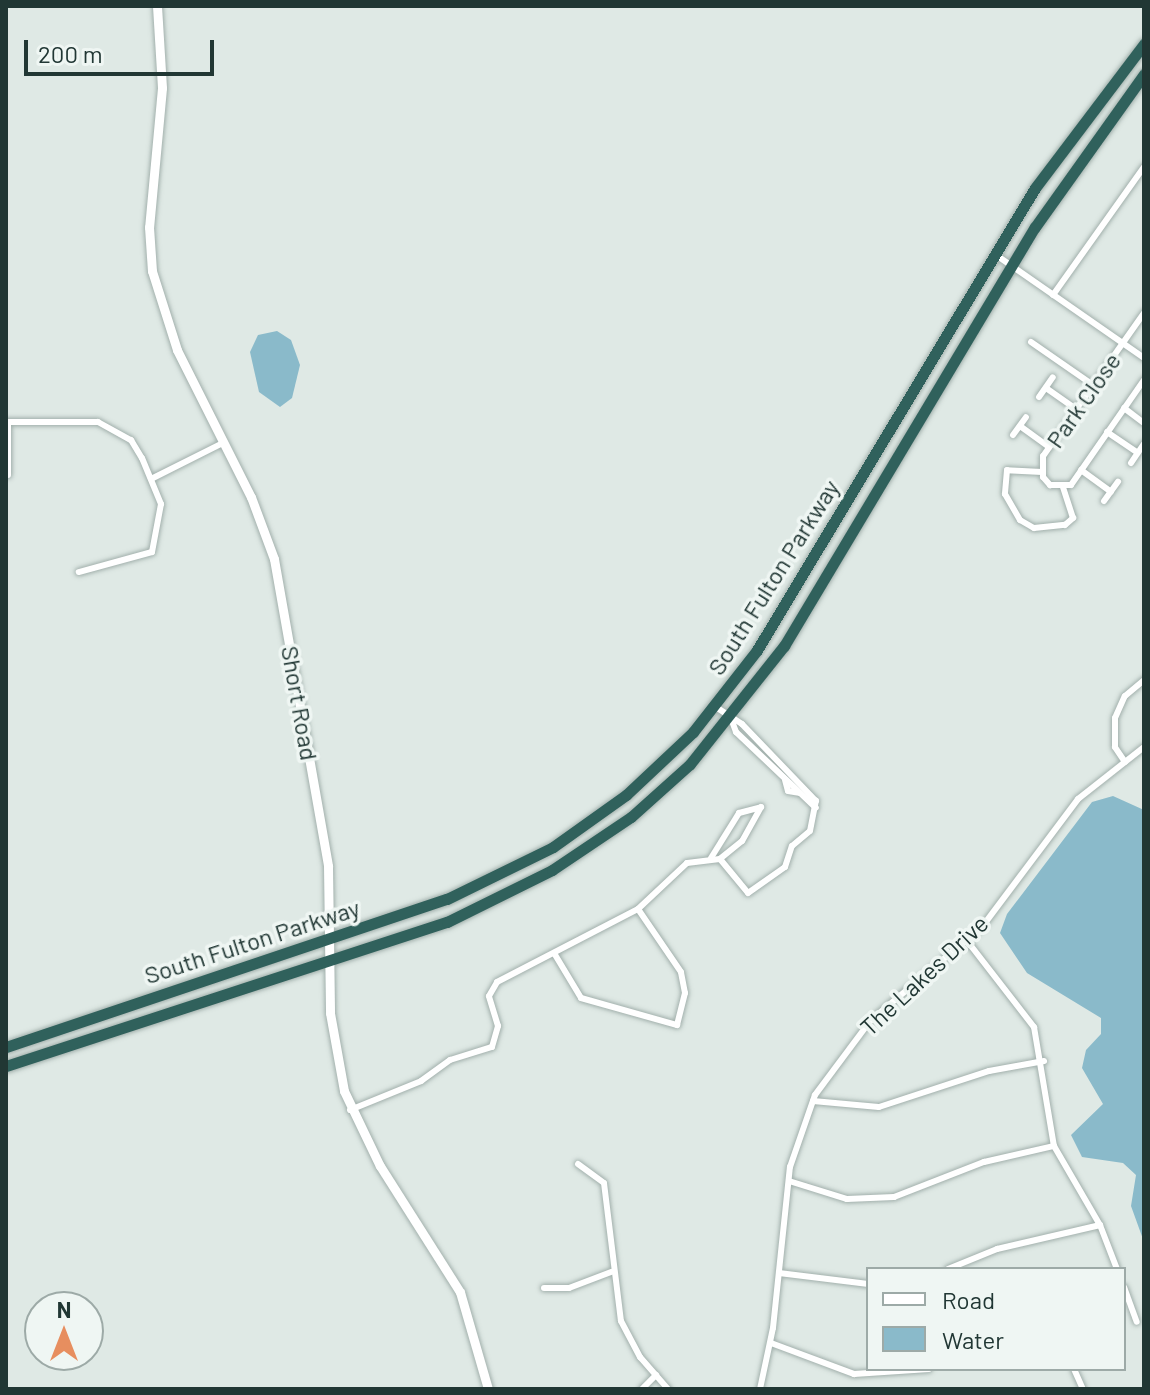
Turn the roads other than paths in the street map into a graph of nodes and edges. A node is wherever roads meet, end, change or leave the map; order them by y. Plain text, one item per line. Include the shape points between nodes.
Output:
1 (157, 6) edge
2 (1144, 44) edge
3 (1144, 74) edge
4 (1144, 167) edge
5 (996, 255) junction
6 (1013, 268) junction
7 (1053, 295) junction
8 (1144, 313) edge
9 (1031, 342) dead end
10 (1123, 343) junction
11 (1144, 358) edge
12 (1053, 377) dead end
13 (1144, 380) edge
14 (1093, 385) junction
15 (1046, 388) junction
16 (1039, 397) dead end
17 (1124, 408) junction
18 (1076, 409) junction
19 (1026, 417) dead end
20 (7, 422) edge
21 (1144, 423) edge
22 (1020, 426) junction
23 (1107, 432) junction
24 (1013, 435) dead end
25 (223, 443) junction
26 (1144, 444) edge
27 (1049, 447) junction
28 (1138, 453) junction
29 (1131, 463) dead end
30 (1081, 470) junction
31 (1042, 472) junction
32 (8, 475) edge
33 (151, 479) junction
34 (1118, 482) dead end
35 (1063, 487) junction
36 (1111, 492) junction
37 (1104, 501) dead end
38 (79, 572) dead end
39 (1144, 680) edge
40 (716, 707) junction
41 (731, 720) junction
42 (1144, 747) edge
43 (774, 757) junction
44 (768, 762) junction
45 (1125, 762) junction
46 (802, 791) junction
47 (711, 858) junction
48 (720, 859) junction
49 (638, 909) junction
50 (330, 939) junction
51 (968, 942) junction
52 (554, 953) junction
53 (330, 959) junction
54 (6, 1047) edge
55 (1044, 1061) junction
56 (6, 1066) edge
57 (813, 1101) junction
58 (350, 1110) junction
59 (1054, 1146) junction
60 (578, 1164) dead end
61 (789, 1181) junction
62 (1100, 1225) junction
63 (953, 1267) edge
64 (1116, 1267) edge
65 (611, 1272) junction
66 (779, 1273) junction
67 (866, 1284) edge
68 (544, 1288) dead end
69 (1128, 1308) edge
70 (1137, 1322) dead end
71 (771, 1343) junction
72 (899, 1371) edge
73 (656, 1375) junction
74 (488, 1389) edge
75 (642, 1389) edge
76 (668, 1389) edge
77 (760, 1389) edge

1 - 25 street, Short Road via 162,88 149,227 152,271 177,350
2 - 5 highway, South Fulton Parkway via 1065,143
3 - 6 highway, South Fulton Parkway via 1063,183
4 - 7 street
5 - 6 street
5 - 40 highway, South Fulton Parkway via 810,566
6 - 7 street
6 - 41 highway, South Fulton Parkway via 784,646
7 - 10 street
8 - 10 street, Park Close
9 - 14 street
10 - 11 street
10 - 14 street, Park Close
12 - 15 street
13 - 17 street, Park Close
14 - 18 street, Park Close
15 - 16 street
15 - 18 street
17 - 21 street
17 - 23 street, Park Close
18 - 27 street, Park Close
19 - 22 street
20 - 32 street
20 - 33 street via 98,422 131,440
22 - 24 street
22 - 27 street
23 - 28 street
23 - 30 street, Park Close
25 - 33 street
25 - 50 street, Short Road via 264,528 281,592 328,866
26 - 28 street
27 - 31 street, Park Close
28 - 29 street
30 - 35 street, Park Close
30 - 36 street
31 - 35 street, Park Close via 1050,485
31 - 35 street via 1007,470 1005,494 1020,520 1034,528 1065,525 1073,518
33 - 38 street via 161,504 152,552
34 - 36 street
36 - 37 street
39 - 45 street via 1125,696 1115,718 1115,747
40 - 41 street
40 - 50 highway, South Fulton Parkway via 626,795 553,847 475,887
41 - 43 street
41 - 44 street
41 - 53 highway, South Fulton Parkway via 631,817 552,870 447,922
42 - 45 street, The Lakes Drive
43 - 44 street
43 - 46 street
44 - 46 street via 784,778 788,791
45 - 51 street, The Lakes Drive via 1078,799
46 - 48 street via 816,808 810,831 758,891 748,893
47 - 48 street
47 - 48 street via 739,813 761,807 742,841
47 - 49 street via 677,869
49 - 52 street
49 - 52 street via 681,972 685,993 677,1025 596,1007 581,998
50 - 53 street, Short Road
50 - 54 highway, South Fulton Parkway
51 - 55 street via 1019,1001
51 - 57 street, The Lakes Drive via 871,1020
52 - 58 street via 497,982 489,996 498,1026 492,1047 450,1060 409,1087
53 - 56 highway, South Fulton Parkway
53 - 58 street, Short Road via 332,1032
55 - 57 street via 989,1071 879,1107
55 - 59 street
57 - 61 street, The Lakes Drive
58 - 74 street, Short Road via 460,1292
59 - 61 street via 984,1162 894,1197 847,1199
59 - 62 street
60 - 65 street via 604,1183
61 - 66 street, The Lakes Drive
62 - 63 street via 997,1249
62 - 64 street
65 - 68 street via 569,1288
65 - 73 street via 621,1321
66 - 67 street
66 - 71 street, The Lakes Drive
69 - 70 street
71 - 72 street via 854,1374
71 - 77 street, The Lakes Drive
73 - 75 street
73 - 76 street

